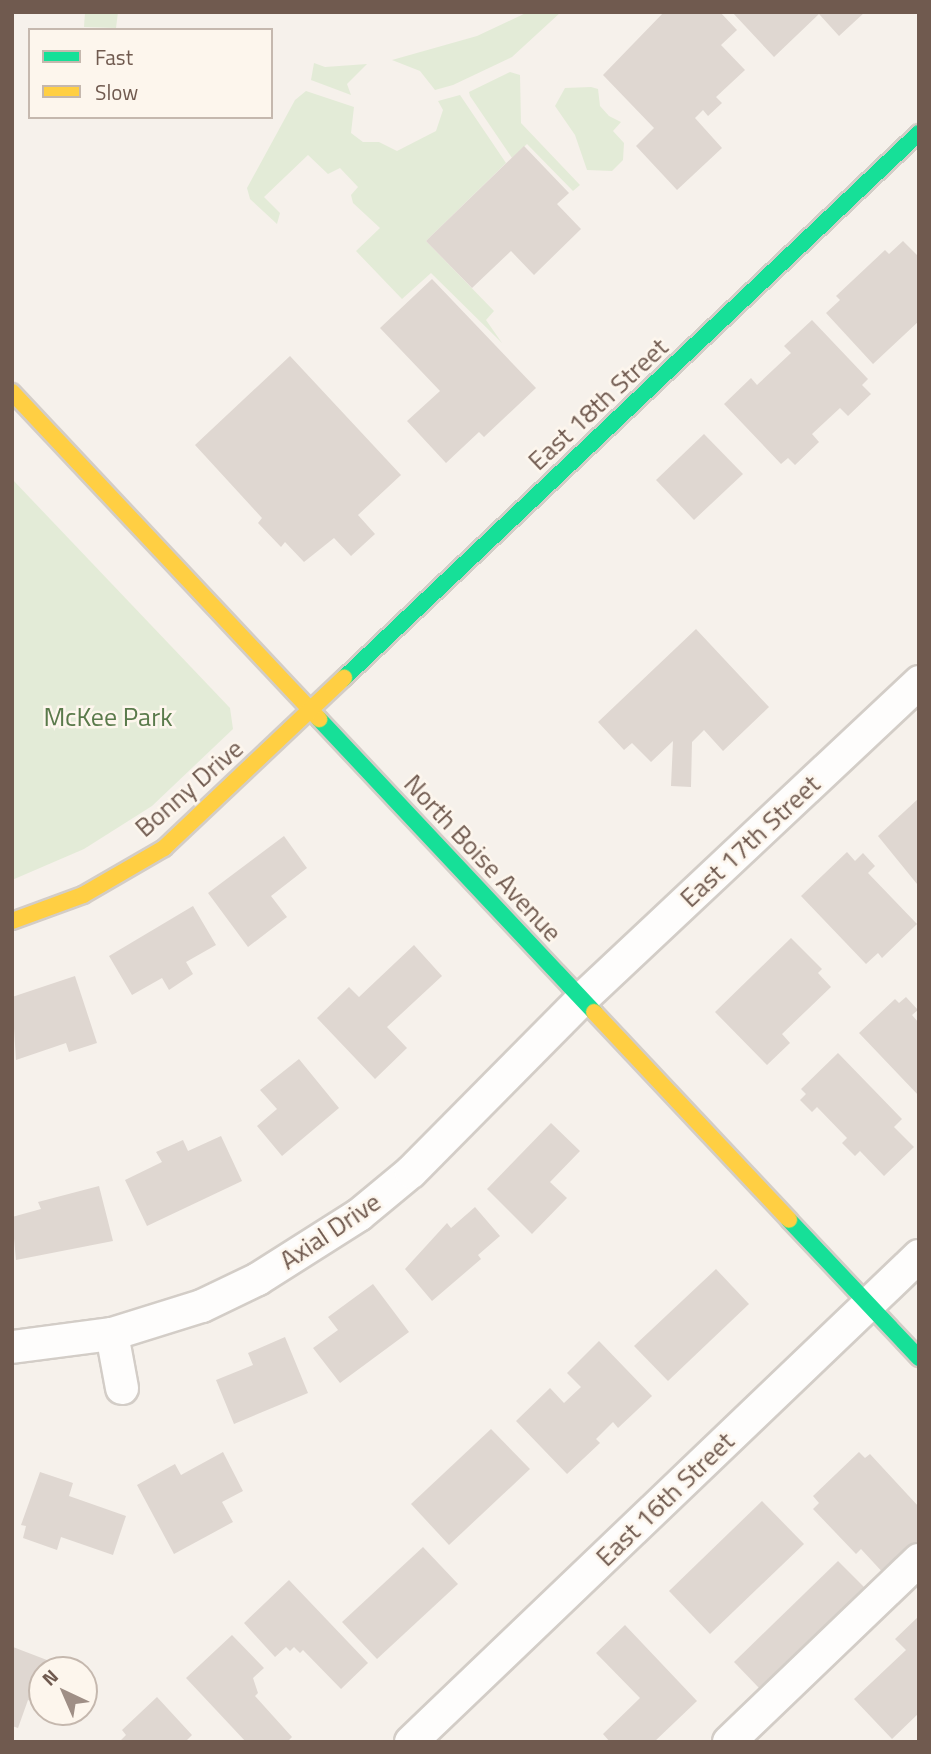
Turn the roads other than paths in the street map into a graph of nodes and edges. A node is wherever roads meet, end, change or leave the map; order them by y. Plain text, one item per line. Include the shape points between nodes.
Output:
1 (919, 133) edge
2 (12, 391) edge
3 (919, 682) edge
4 (312, 710) junction
5 (12, 921) edge
6 (582, 999) junction
7 (919, 1256) edge
8 (868, 1304) junction
9 (112, 1334) junction
10 (12, 1347) edge
11 (919, 1358) edge
12 (122, 1388) dead end
13 (919, 1560) edge
14 (411, 1742) edge
15 (729, 1742) edge

1 - 4 street, East 18th Street
2 - 4 street, North Boise Avenue
3 - 6 street, East 17th Street
4 - 5 street, Bonny Drive via 164,848 83,895
4 - 6 street, North Boise Avenue
6 - 8 street, North Boise Avenue
6 - 9 street, Axial Drive via 411,1172 359,1215 258,1279 202,1306
7 - 8 street, East 16th Street
8 - 11 street, North Boise Avenue
8 - 14 street, East 16th Street
9 - 10 street, Axial Drive
9 - 12 street
13 - 15 street

